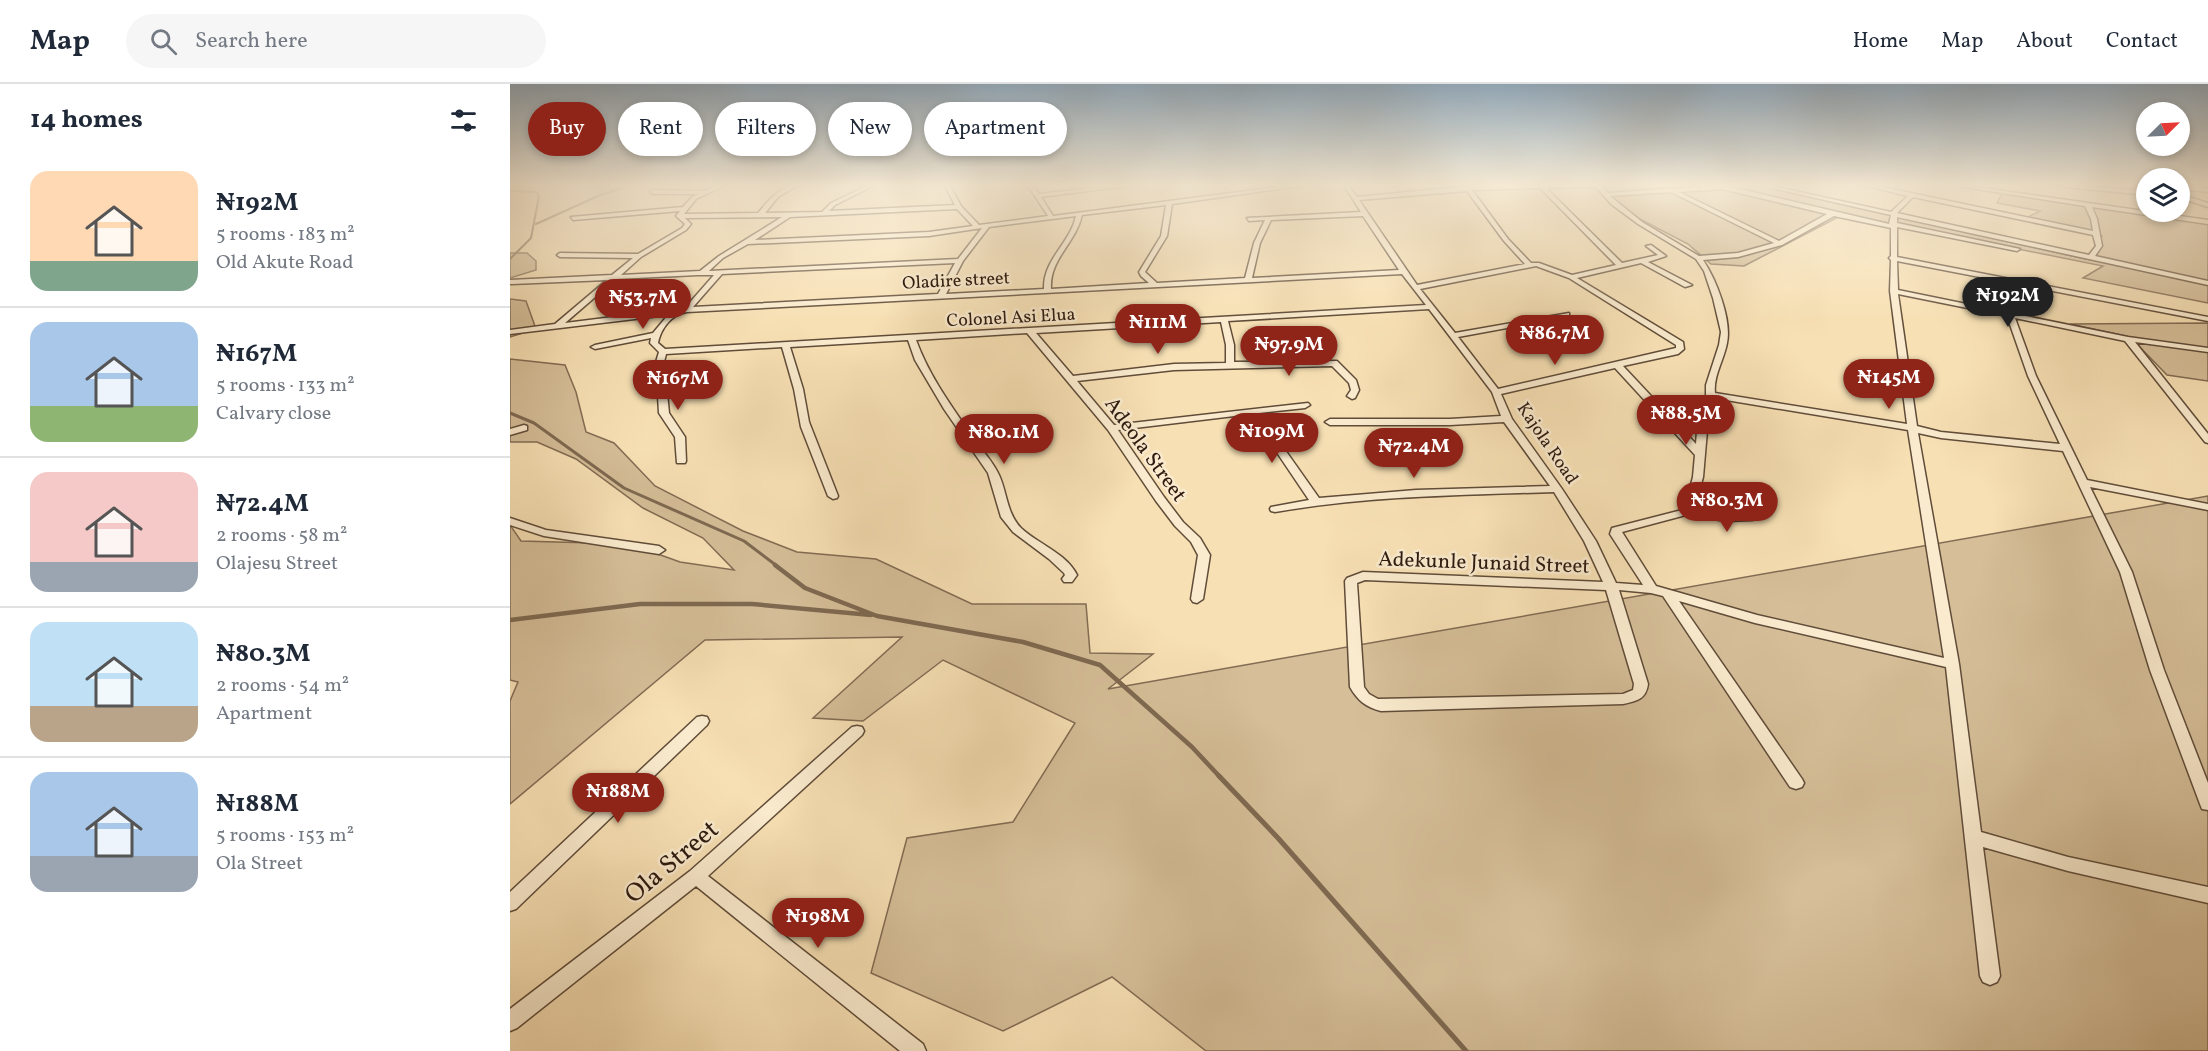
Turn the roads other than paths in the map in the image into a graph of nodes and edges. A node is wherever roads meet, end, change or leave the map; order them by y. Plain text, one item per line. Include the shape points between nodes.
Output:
1 (684, 229) edge
2 (767, 229) edge
3 (963, 229) edge
4 (985, 229) edge
5 (1073, 229) edge
6 (1165, 229) edge
7 (1263, 229) edge
8 (1376, 229) edge
9 (1498, 229) edge
10 (1584, 229) edge
11 (1650, 229) edge
12 (1750, 229) edge
13 (1806, 229) edge
14 (1893, 229) edge
15 (1930, 229) edge
16 (1938, 229) edge
17 (2073, 229) edge
18 (2095, 229) edge
19 (2096, 234) junction
20 (747, 242) junction
21 (1780, 244) junction
22 (1649, 246) dead end
23 (560, 255) dead end
24 (639, 256) junction
25 (2091, 257) junction
26 (1698, 258) junction
27 (1892, 258) junction
28 (2071, 260) dead end
29 (960, 261) junction
30 (1641, 261) junction
31 (1528, 264) junction
32 (1620, 265) junction
33 (1404, 272) junction
34 (719, 273) junction
35 (701, 274) junction
36 (613, 276) junction
37 (1571, 277) junction
38 (1248, 280) junction
39 (512, 282) dead end
40 (2208, 283) edge
41 (1155, 285) junction
42 (1688, 285) dead end
43 (1417, 287) junction
44 (1048, 291) junction
45 (1894, 291) junction
46 (941, 296) junction
47 (1432, 308) junction
48 (687, 310) junction
49 (676, 312) junction
50 (1566, 315) dead end
51 (2010, 315) junction
52 (1224, 319) junction
53 (2208, 319) edge
54 (557, 325) junction
55 (1030, 331) junction
56 (510, 332) edge
57 (655, 335) junction
58 (1453, 336) junction
59 (911, 338) junction
60 (2128, 339) junction
61 (786, 346) junction
62 (595, 347) dead end
63 (2208, 350) edge
64 (663, 352) junction
65 (1230, 365) junction
66 (1618, 366) junction
67 (1071, 380) junction
68 (1497, 392) junction
69 (1711, 395) junction
70 (1352, 396) dead end
71 (1305, 405) dead end
72 (1253, 411) junction
73 (1507, 418) junction
74 (1330, 422) dead end
75 (524, 428) dead end
76 (1112, 428) junction
77 (1911, 428) junction
78 (510, 432) edge
79 (2208, 440) edge
80 (2065, 448) junction
81 (1699, 453) junction
82 (681, 461) dead end
83 (2083, 482) junction
84 (1557, 489) junction
85 (833, 496) dead end
86 (1315, 501) junction
87 (2208, 507) edge
88 (1275, 509) dead end
89 (1758, 511) dead end
90 (1686, 512) junction
91 (510, 521) edge
92 (658, 550) dead end
93 (1068, 579) dead end
94 (1611, 586) junction
95 (1652, 588) junction
96 (1668, 594) junction
97 (1197, 599) dead end
98 (1952, 664) junction
99 (1381, 706) joint
100 (702, 721) dead end
101 (857, 731) dead end
102 (1796, 783) dead end
103 (2208, 804) edge
104 (1973, 837) junction
105 (696, 876) junction
106 (2208, 895) edge
107 (510, 903) edge
108 (1990, 976) dead end
109 (510, 1021) edge
110 (916, 1051) edge

1 - 24 street
2 - 20 street
3 - 20 street
4 - 29 street
5 - 44 street via 1047,274
6 - 41 street via 1142,272
7 - 38 street
8 - 33 street, Kajola Road
9 - 31 street
10 - 32 street
11 - 26 street
12 - 21 street
13 - 21 street
14 - 27 street
15 - 28 street
16 - 25 street
17 - 19 street
18 - 19 street
19 - 25 street via 2098,246
20 - 35 street
21 - 26 street via 1735,256
22 - 30 street via 1663,256
23 - 24 street
24 - 36 street
25 - 40 street
26 - 69 street via 1712,282 1725,332 1710,385
27 - 45 street
27 - 53 street
29 - 34 street
29 - 46 street
30 - 32 street
30 - 42 street
31 - 37 street via 1545,266
31 - 43 street
32 - 37 street
33 - 38 street, Oladire street
33 - 43 street, Kajola Road
34 - 35 street
34 - 48 street
35 - 36 street
36 - 39 street
36 - 54 street
37 - 66 street via 1680,344 1675,352
38 - 41 street, Oladire street
41 - 44 street, Oladire street
43 - 47 street, Kajola Road
44 - 46 street, Oladire street
45 - 51 street
45 - 77 street
46 - 48 street, Oladire street
47 - 52 street, Colonel Asi Elua
47 - 58 street, Kajola Road
48 - 49 street, Oladire street
49 - 54 street, Oladire street
49 - 57 street
50 - 58 street
51 - 60 street
51 - 80 street
52 - 55 street, Colonel Asi Elua
52 - 65 street
54 - 56 street, Oladire street
55 - 59 street, Colonel Asi Elua
55 - 67 street, Adeola Street
57 - 62 street
57 - 64 street via 654,343
58 - 68 street, Kajola Road
59 - 61 street, Colonel Asi Elua
59 - 93 street via 919,360 993,473 1007,517 1017,530 1069,571
60 - 63 street
60 - 79 street
61 - 64 street, Colonel Asi Elua
61 - 85 street via 807,431 826,468
64 - 82 street via 660,362 664,413 682,444
65 - 67 street via 1154,369
65 - 70 street via 1334,363 1353,382 1356,390
66 - 68 street
66 - 81 street
67 - 76 street, Adeola Street
68 - 73 street, Kajola Road
69 - 77 street
69 - 81 street
71 - 72 street
72 - 76 street
72 - 86 street
73 - 74 street
73 - 84 street, Kajola Road
75 - 78 street
76 - 97 street, Adeola Street via 1204,555
77 - 80 street via 1941,435
77 - 98 street
80 - 83 street
81 - 90 street via 1698,477
83 - 87 street
83 - 103 street via 2126,572 2157,670
84 - 86 street
84 - 94 street, Kajola Road via 1590,541
86 - 88 street
89 - 90 street via 1752,517 1726,518
90 - 95 street via 1616,530
91 - 92 street via 544,533
94 - 95 street
94 - 99 street, Kajola Road via 1641,684 1635,696
94 - 99 street, Adekunle Junaid Street via 1356,578 1351,581 1357,687 1362,697
95 - 96 street
96 - 98 street via 1755,619
96 - 102 street
98 - 104 street
100 - 107 street
101 - 105 street, Ola Street
104 - 106 street via 2068,864
104 - 108 street
105 - 109 street, Ola Street
105 - 110 street

